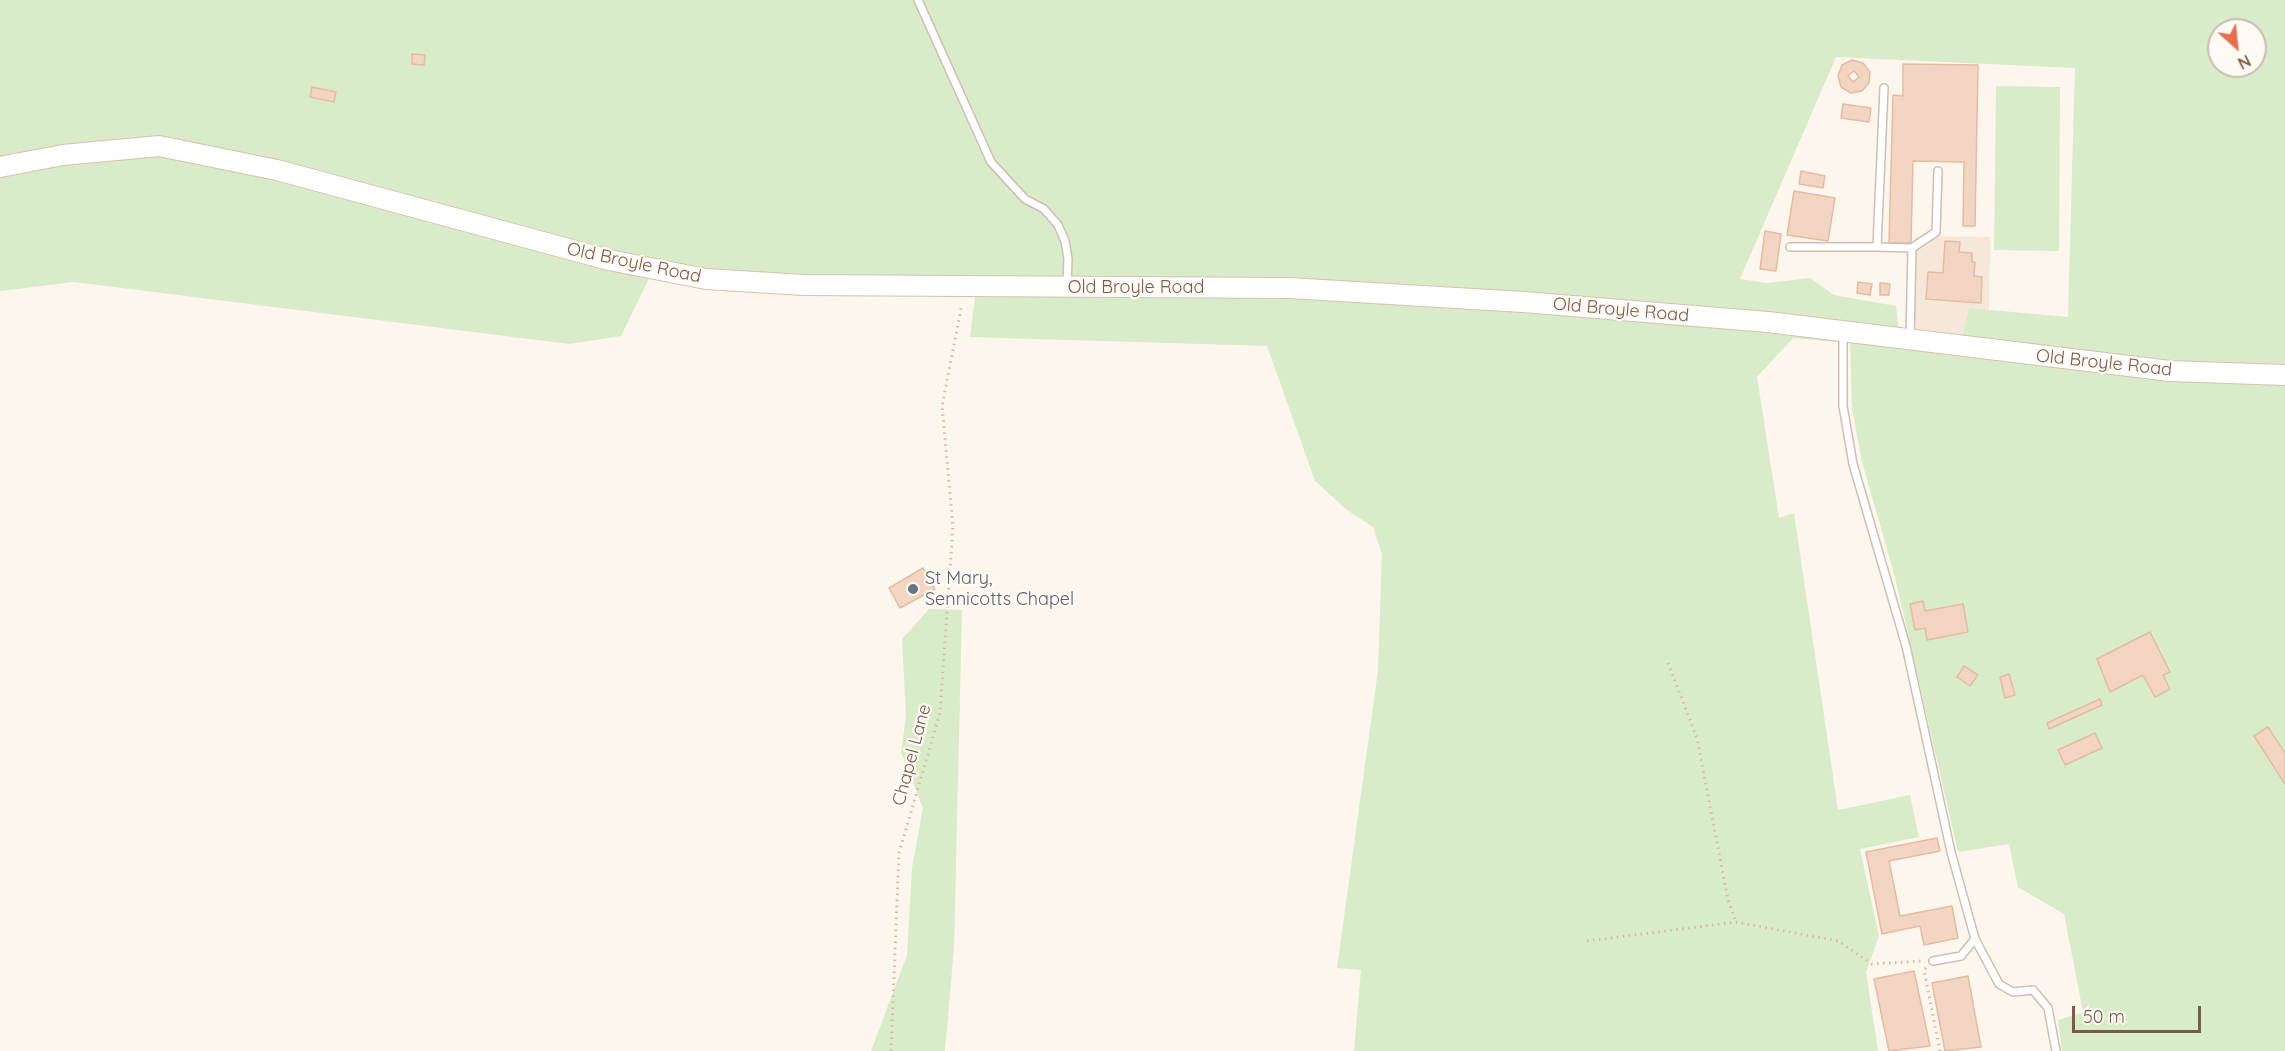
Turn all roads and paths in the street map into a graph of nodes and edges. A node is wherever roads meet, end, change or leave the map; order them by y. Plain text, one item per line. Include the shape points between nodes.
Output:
1 (918, 0) edge
2 (1884, 88) dead end
3 (0, 167) edge
4 (1938, 171) dead end
5 (1790, 247) dead end
6 (1877, 247) junction
7 (1912, 248) junction
8 (965, 287) junction
9 (1066, 288) junction
10 (1843, 331) junction
11 (1910, 340) junction
12 (2285, 375) edge
13 (1668, 663) dead end
14 (1736, 922) junction
15 (1975, 939) junction
16 (1587, 941) dead end
17 (1933, 961) junction
18 (891, 1051) edge
19 (1940, 1051) edge
20 (2056, 1051) edge

1 - 9 lane via 991,162 1018,192 1044,209 1058,225 1068,259
2 - 6 lane
3 - 8 main road, Old Broyle Road via 63,155 159,146 277,170 656,271 757,284
4 - 7 lane via 1936,232
5 - 6 lane
6 - 7 lane
7 - 11 lane
8 - 9 main road, Old Broyle Road
8 - 18 path, Chapel Lane via 942,406 953,526 940,713 899,853
9 - 10 main road, Old Broyle Road via 1289,288 1570,306
10 - 11 main road, Old Broyle Road
10 - 15 lane via 1843,406 1853,464 1906,646 1951,852
11 - 12 main road, Old Broyle Road via 2170,371
13 - 14 path via 1697,738 1728,900
14 - 16 path
14 - 17 path via 1838,941 1872,964
15 - 17 lane via 1961,956
15 - 20 lane via 1999,984 2013,992 2033,990 2048,1008
17 - 19 path via 1924,970

